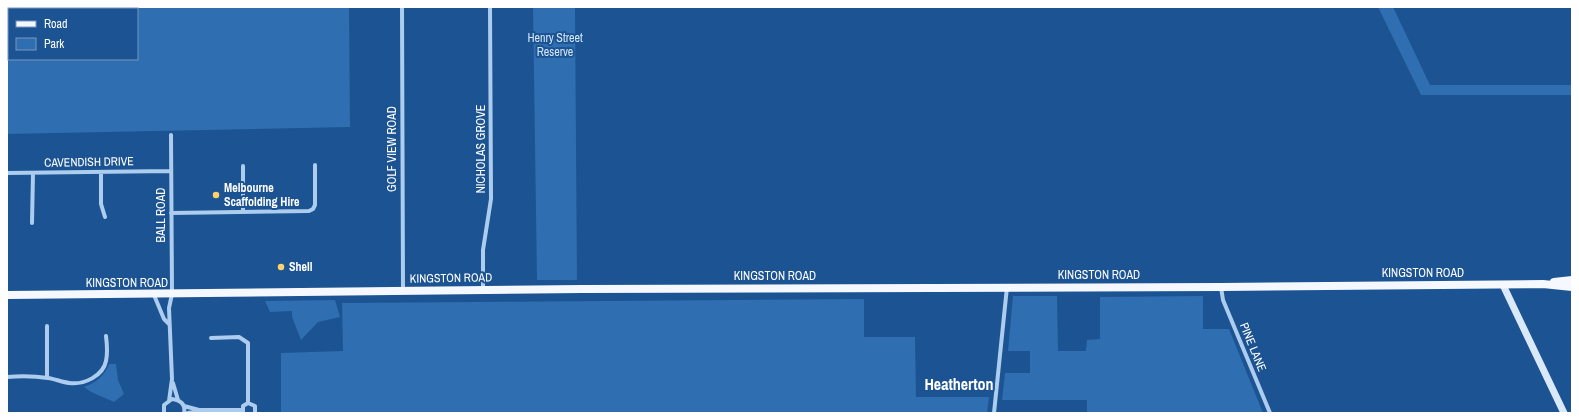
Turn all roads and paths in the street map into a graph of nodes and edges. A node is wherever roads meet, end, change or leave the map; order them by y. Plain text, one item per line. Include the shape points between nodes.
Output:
1 (402, 7) edge
2 (490, 7) edge
3 (171, 135) dead end
4 (315, 165) dead end
5 (243, 166) dead end
6 (171, 171) junction
7 (101, 172) junction
8 (7, 173) edge
9 (33, 173) junction
10 (243, 212) junction
11 (171, 213) junction
12 (105, 218) dead end
13 (32, 223) dead end
14 (1572, 280) edge
15 (1543, 284) junction
16 (1504, 285) junction
17 (1007, 287) junction
18 (1221, 287) junction
19 (1572, 287) edge
20 (483, 290) junction
21 (402, 291) junction
22 (172, 294) junction
23 (154, 295) junction
24 (7, 296) edge
25 (169, 324) junction
26 (47, 326) dead end
27 (106, 336) dead end
28 (211, 338) dead end
29 (7, 377) edge
30 (47, 378) junction
31 (172, 379) junction
32 (178, 400) junction
33 (169, 401) junction
34 (248, 403) junction
35 (184, 406) junction
36 (199, 410) junction
37 (164, 411) edge
38 (243, 411) edge
39 (159, 413) edge
40 (184, 413) edge
41 (188, 413) edge
42 (254, 413) edge
43 (994, 413) edge
44 (1270, 413) edge
45 (1564, 413) edge

1 - 21 street, GOLF VIEW ROAD
2 - 20 street, NICHOLAS GROVE via 491,199 483,250
3 - 6 street, BALL ROAD
4 - 10 street via 313,209
5 - 10 street
6 - 7 street, CAVENDISH DRIVE
6 - 11 street, BALL ROAD
7 - 9 street, CAVENDISH DRIVE
7 - 12 street via 101,204
8 - 9 street, CAVENDISH DRIVE
9 - 13 street
10 - 11 street
11 - 22 street, BALL ROAD
14 - 15 main road, KINGSTON ROAD
15 - 16 main road, KINGSTON ROAD
15 - 19 main road, KINGSTON ROAD
16 - 18 main road, KINGSTON ROAD
16 - 45 main road
17 - 18 main road, KINGSTON ROAD
17 - 20 main road, KINGSTON ROAD
17 - 43 street
18 - 44 street, PINE LANE via 1223,300
20 - 21 main road, KINGSTON ROAD
21 - 22 main road, KINGSTON ROAD
22 - 23 main road, KINGSTON ROAD
22 - 25 street, BALL ROAD
23 - 24 main road, KINGSTON ROAD
23 - 25 street via 164,319
25 - 31 street, BALL ROAD
26 - 30 street
27 - 30 street via 106,363 97,375 84,382 70,383
28 - 34 street via 239,337 248,343
29 - 30 street
31 - 32 street
31 - 33 street
32 - 33 street
32 - 35 street
33 - 37 street
34 - 38 street via 244,404
34 - 42 street via 254,406
35 - 36 street
35 - 40 street
36 - 38 street
36 - 41 street
37 - 39 street

